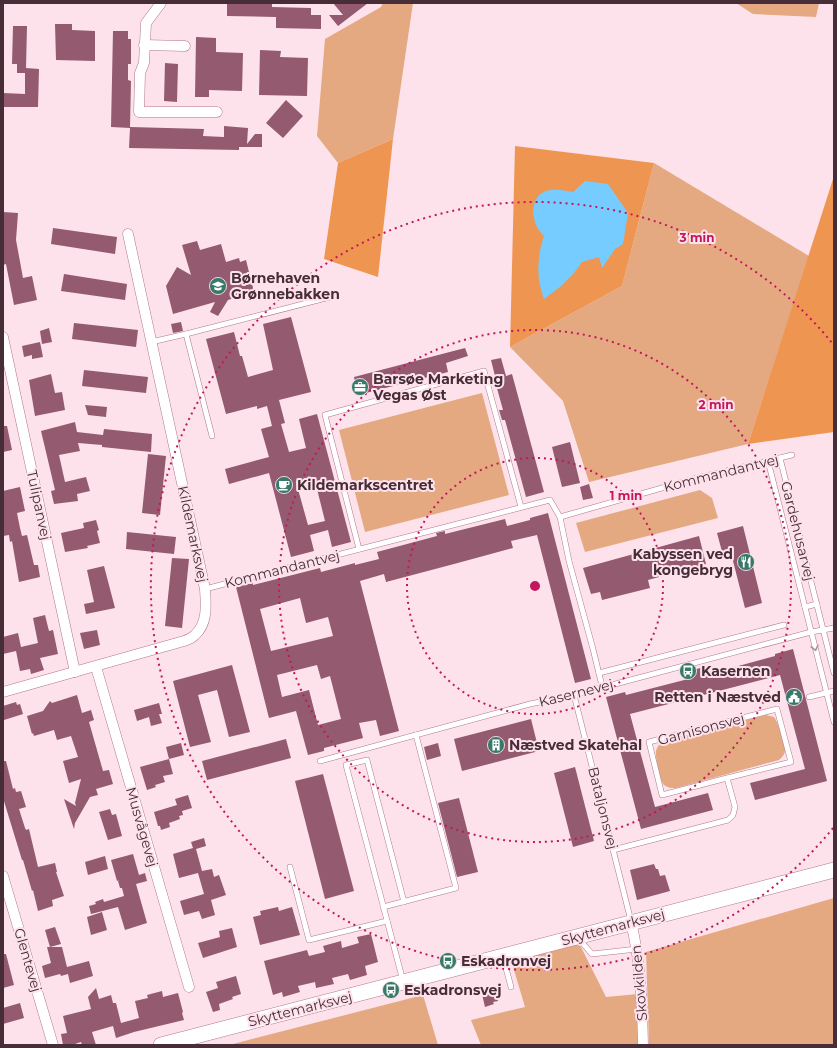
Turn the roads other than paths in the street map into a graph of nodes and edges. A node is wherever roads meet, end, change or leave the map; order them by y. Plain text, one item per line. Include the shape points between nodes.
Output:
1 (161, 3) edge
2 (144, 46) junction
3 (185, 46) dead end
4 (217, 112) dead end
5 (128, 234) dead end
6 (330, 297) dead end
7 (186, 334) junction
8 (3, 337) edge
9 (151, 342) junction
10 (212, 436) dead end
11 (792, 455) dead end
12 (780, 458) junction
13 (768, 461) junction
14 (521, 507) junction
15 (560, 517) junction
16 (359, 549) junction
17 (205, 589) junction
18 (817, 604) junction
19 (805, 608) junction
20 (784, 625) dead end
21 (834, 628) edge
22 (824, 631) junction
23 (811, 632) junction
24 (96, 667) junction
25 (75, 672) junction
26 (599, 673) junction
27 (834, 673) edge
28 (602, 686) junction
29 (834, 691) edge
30 (3, 692) edge
31 (827, 693) junction
32 (574, 695) junction
33 (809, 697) dead end
34 (834, 722) edge
35 (416, 735) junction
36 (320, 761) dead end
37 (727, 778) junction
38 (613, 850) junction
39 (290, 866) dead end
40 (834, 870) edge
41 (4, 881) edge
42 (404, 902) junction
43 (383, 907) junction
44 (387, 921) junction
45 (631, 922) junction
46 (578, 936) junction
47 (637, 949) junction
48 (502, 956) junction
49 (403, 982) junction
50 (189, 987) dead end
51 (511, 987) dead end
52 (53, 1045) edge
53 (161, 1045) edge
54 (643, 1045) edge

1 - 2 street via 146,22
2 - 3 street
2 - 4 street via 138,112
5 - 9 street, Kildemarksvej
6 - 7 lane
7 - 9 lane
7 - 10 lane
8 - 25 street, Tulipanvej
9 - 17 street, Kildemarksvej
11 - 12 lane, Kommandantvej
12 - 13 lane, Kommandantvej
12 - 18 lane, Gardehusarvej
13 - 15 lane, Kommandantvej via 697,478
13 - 19 lane, Gardehusarvej
14 - 15 lane, Kommandantvej via 550,500
14 - 16 lane, Kommandantvej
14 - 16 lane, Kommandantvej via 484,371 325,415
15 - 26 lane via 569,562
16 - 17 lane, Kommandantvej
17 - 24 street, Kildemarksvej via 206,614 195,636 184,642
18 - 19 lane
18 - 22 lane, Gardehusarvej
19 - 23 lane, Gardehusarvej
20 - 26 lane
21 - 22 lane, Kasernevej
22 - 23 lane, Kasernevej
22 - 27 lane, Gardehusarvej
23 - 28 lane, Kasernevej
23 -> 31 lane, Gardehusarvej
24 - 25 street, Kildemarksvej
24 - 50 street, Musvågevej
25 - 30 street, Kildemarksvej
26 - 28 lane
28 - 32 lane, Kasernevej
29 - 31 lane
31 - 33 lane
31 - 34 lane, Gardehusarvej
32 - 35 lane, Kasernevej via 530,704
32 - 38 lane, Bataljonsvej
35 - 36 lane, Kasernevej
35 - 42 lane via 456,888
37 - 37 lane, Garnisonsvej via 791,762 777,709 649,742 662,795
37 - 38 lane via 735,807 734,815 728,820
38 - 45 lane, Bataljonsvej
39 - 44 lane via 309,940
40 - 45 street, Skyttemarksvej
41 - 52 street, Glentevej
42 - 43 lane
42 - 43 lane via 367,760 346,765
43 - 44 lane
44 - 49 lane
45 - 46 street, Skyttemarksvej
45 - 47 street, Skovkilden
46 - 47 lane via 592,954
46 - 48 street, Skyttemarksvej
47 - 54 street, Skovkilden
48 - 49 street, Skyttemarksvej
48 - 51 lane
49 - 53 street, Skyttemarksvej

